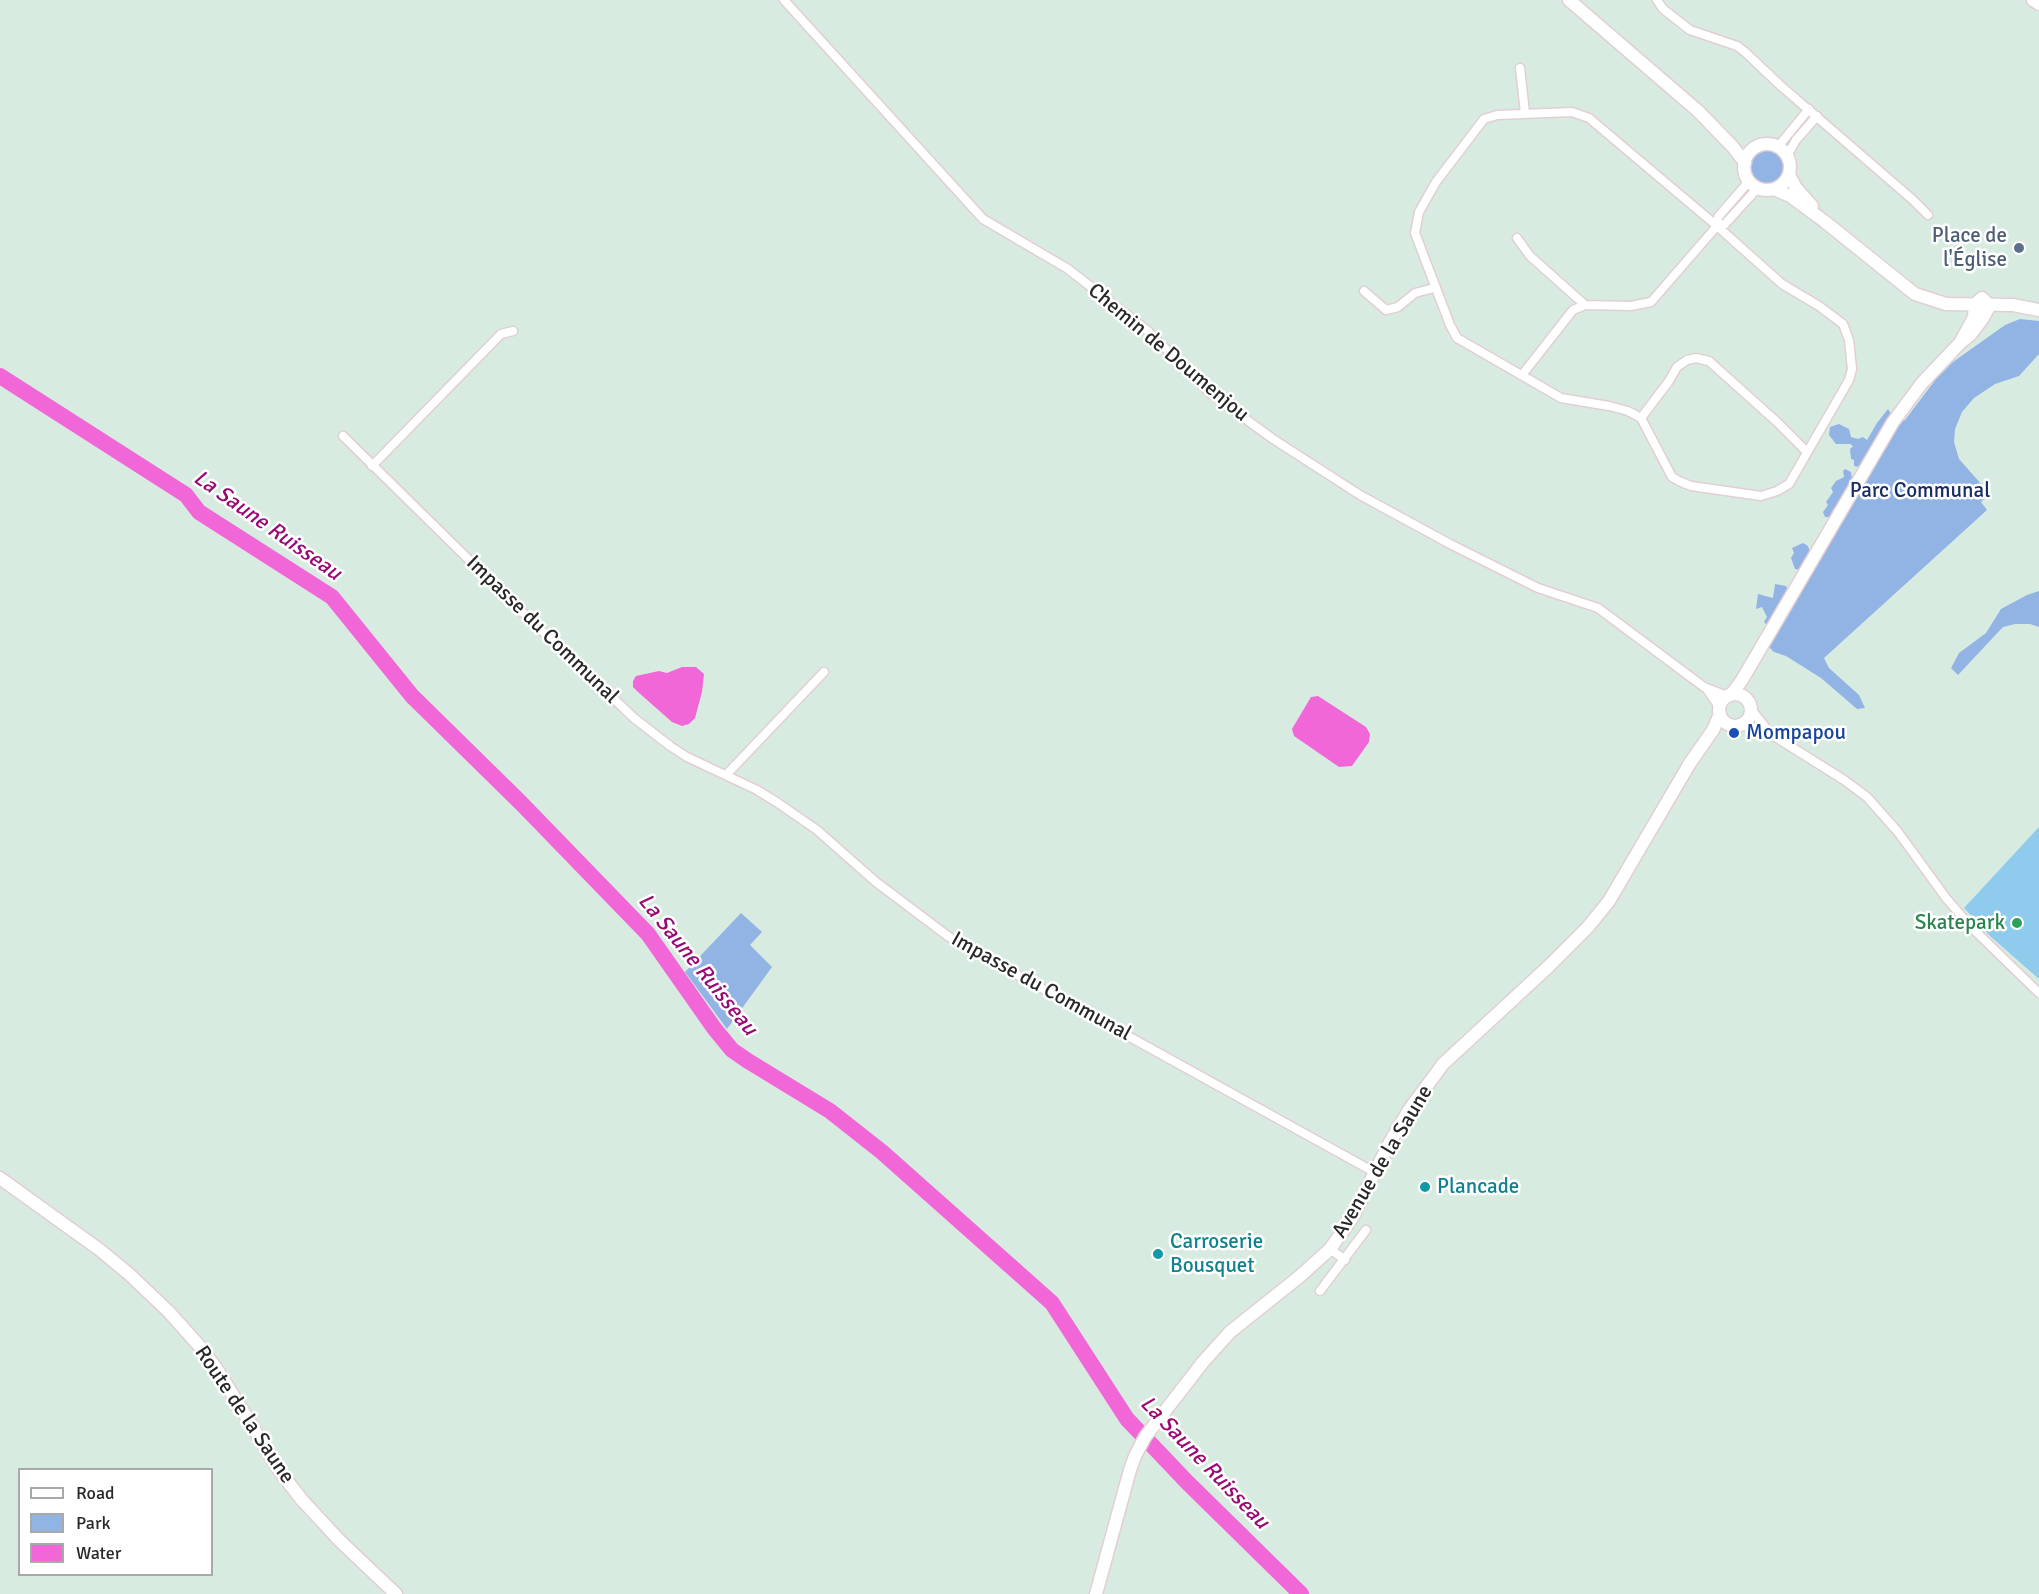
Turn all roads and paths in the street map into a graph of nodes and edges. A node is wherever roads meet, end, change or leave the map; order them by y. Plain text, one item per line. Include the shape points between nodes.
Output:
1 (784, 0) edge
2 (1569, 0) edge
3 (1657, 0) edge
4 (2033, 0) edge
5 (2039, 4) edge
6 (1520, 68) dead end
7 (1809, 110) junction
8 (1526, 113) junction
9 (1817, 116) junction
10 (1710, 124) junction
11 (1776, 146) junction
12 (1756, 147) junction
13 (1788, 156) junction
14 (1745, 163) junction
15 (1789, 175) junction
16 (1747, 177) junction
17 (1760, 189) junction
18 (1774, 189) junction
19 (1928, 215) dead end
20 (1824, 221) junction
21 (1717, 226) junction
22 (1517, 238) dead end
23 (1434, 288) junction
24 (1364, 291) dead end
25 (1982, 302) junction
26 (2039, 302) edge
27 (1585, 305) junction
28 (2039, 310) edge
29 (513, 331) dead end
30 (1522, 375) junction
31 (1641, 418) junction
32 (343, 436) dead end
33 (1807, 452) junction
34 (372, 466) junction
35 (1750, 665) junction
36 (824, 672) dead end
37 (1704, 687) junction
38 (1729, 695) junction
39 (1749, 704) junction
40 (1719, 711) junction
41 (1736, 725) junction
42 (1774, 736) junction
43 (1704, 743) junction
44 (726, 775) junction
45 (2039, 993) edge
46 (1374, 1173) junction
47 (0, 1178) edge
48 (1366, 1230) dead end
49 (1330, 1249) junction
50 (1344, 1260) junction
51 (1320, 1291) dead end
52 (396, 1594) edge
53 (1096, 1594) edge

1 - 37 street, Chemin de Doumenjou via 983,219 1068,269 1149,332 1210,393 1360,495 1538,588 1598,608
2 - 10 street
3 - 7 street via 1690,30 1737,46
4 - 5 street
6 - 8 street
7 - 9 street
7 - 11 street
8 - 21 street via 1572,112 1589,118
8 - 23 street via 1484,119 1436,182 1419,212 1415,234
9 - 13 street
9 - 19 street
10 - 12 street
10 - 14 street
11 - 12 street
11 - 13 street
12 - 14 street
13 - 15 street
14 - 16 street
15 - 18 street
15 - 20 street
16 - 17 street
16 - 21 street via 1745,186 1718,217
17 - 18 street
17 - 21 street via 1725,224
18 - 20 street
20 - 25 street via 1905,286 1939,297
21 - 27 street via 1651,302 1631,306
21 - 33 street via 1782,284 1843,324 1850,340 1849,380
22 - 27 street via 1530,256
23 - 24 street via 1415,292 1398,308 1386,310
23 - 30 street via 1457,338
25 - 26 street via 2019,298
25 - 28 street
25 - 35 street via 1960,343 1922,383 1893,422
27 - 30 street via 1567,316
29 - 34 street via 501,334
30 - 31 street via 1561,398 1609,406
31 - 33 street via 1672,477 1691,486 1769,494 1789,484
31 - 33 street via 1677,367 1696,358 1710,362
32 - 34 street, Impasse du Communal
34 - 44 street, Impasse du Communal via 634,718 669,746
35 - 38 street
35 - 39 street
36 - 44 street
37 - 38 street
37 - 40 street
38 - 39 street via 1742,696
38 - 40 street
39 - 41 street via 1749,719
39 - 42 street
40 - 41 street via 1722,719
40 - 43 street, Avenue de la Saune via 1717,723
41 - 42 street
41 - 43 street, Avenue de la Saune via 1720,730
42 - 45 street via 1867,797 1971,927
43 - 46 street, Avenue de la Saune via 1609,900 1549,966 1443,1064 1409,1110
44 - 46 street, Impasse du Communal via 757,790 817,830 876,882 949,937
46 - 49 street, Avenue de la Saune via 1352,1218
47 - 52 street, Route de la Saune via 100,1250 169,1312 218,1371 302,1500
48 - 50 street
49 - 50 street
49 - 53 street, Avenue de la Saune via 1230,1332 1154,1426 1130,1470
50 - 51 street

